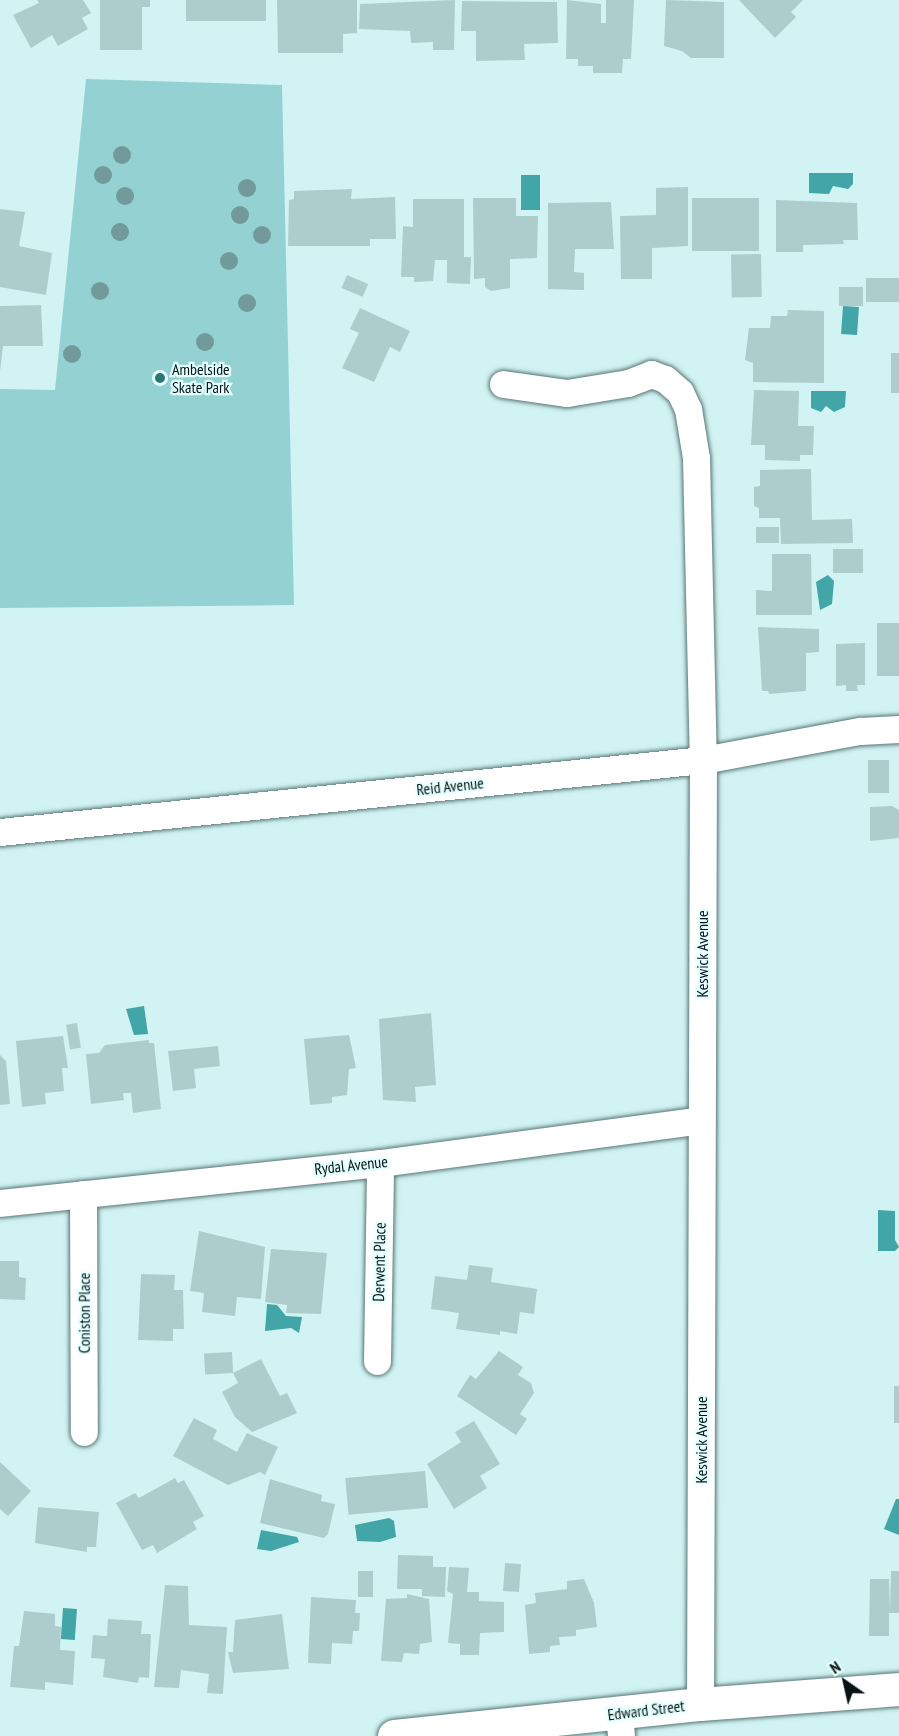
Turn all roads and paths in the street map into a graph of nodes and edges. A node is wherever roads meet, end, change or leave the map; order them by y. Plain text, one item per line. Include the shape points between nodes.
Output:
1 (503, 384) dead end
2 (899, 729) edge
3 (703, 760) junction
4 (0, 832) edge
5 (701, 1120) junction
6 (380, 1163) junction
7 (83, 1194) junction
8 (0, 1203) edge
9 (377, 1361) dead end
10 (84, 1432) dead end
11 (899, 1689) edge
12 (700, 1704) junction
13 (620, 1725) edge
14 (394, 1736) edge

1 - 3 street, Keswick Avenue via 567,393 627,383 651,374 680,392 688,409 696,458
2 - 3 street, Reid Avenue via 860,731
3 - 4 street, Reid Avenue
3 - 5 street, Keswick Avenue
5 - 6 street, Rydal Avenue
5 - 12 street, Keswick Avenue
6 - 7 street, Rydal Avenue
6 - 9 street, Derwent Place
7 - 8 street, Rydal Avenue
7 - 10 street, Coniston Place
11 - 12 street, Edward Street
12 - 13 street, Edward Street
13 - 14 street, Edward Street

